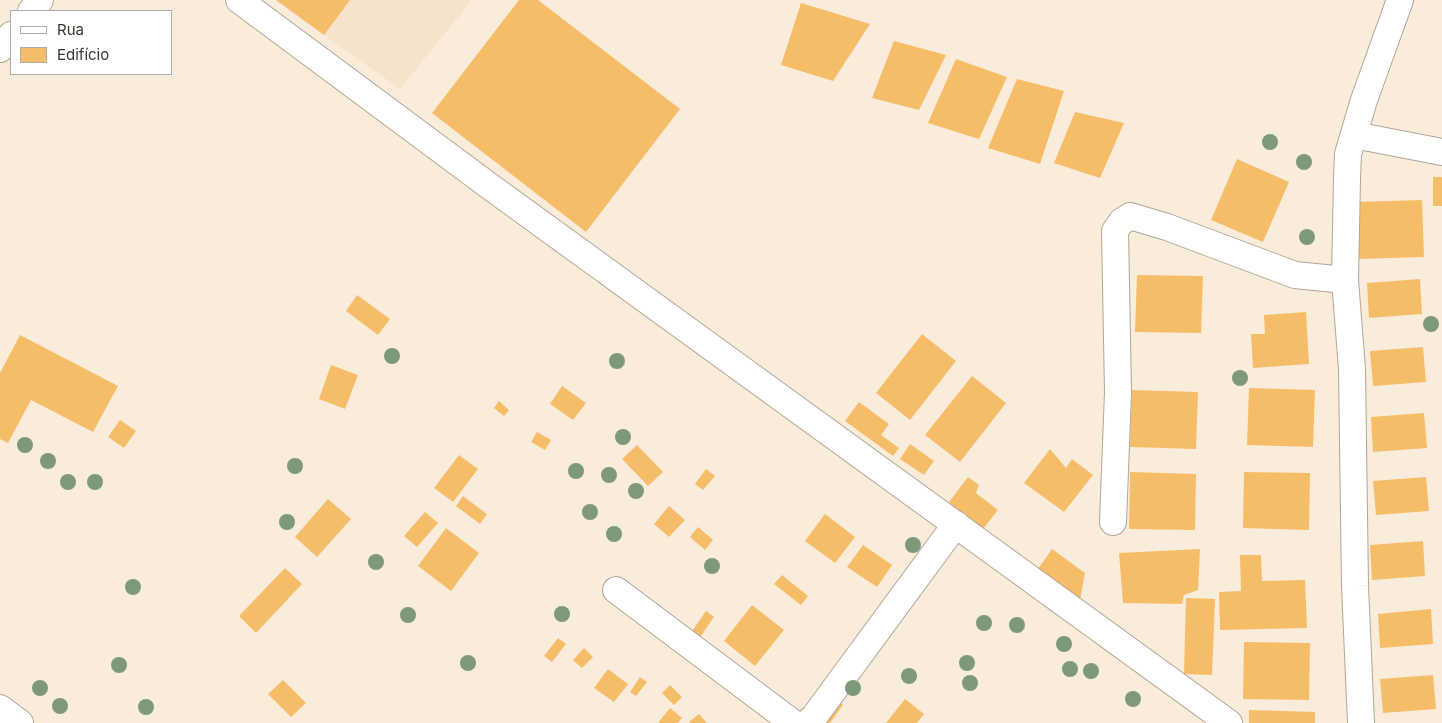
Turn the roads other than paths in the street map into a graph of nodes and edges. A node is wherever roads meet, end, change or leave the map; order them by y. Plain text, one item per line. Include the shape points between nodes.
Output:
1 (40, 0) edge
2 (239, 0) edge
3 (1400, 0) edge
4 (32, 10) edge
5 (10, 36) edge
6 (0, 49) edge
7 (1354, 135) junction
8 (1442, 152) edge
9 (1345, 280) junction
10 (1113, 522) dead end
11 (956, 524) junction
12 (616, 590) dead end
13 (0, 708) edge
14 (20, 723) edge
15 (793, 723) edge
16 (807, 723) edge
17 (1228, 723) edge
18 (1361, 723) edge

1 - 4 street
2 - 11 street via 492,188
3 - 7 street
5 - 6 street
7 - 8 street
7 - 9 street via 1348,154
9 - 10 street via 1295,275 1166,227 1130,216 1122,221 1115,231 1118,392
9 - 18 street via 1352,369 1355,586
11 - 16 street
11 - 17 street
12 - 15 street
13 - 14 street

